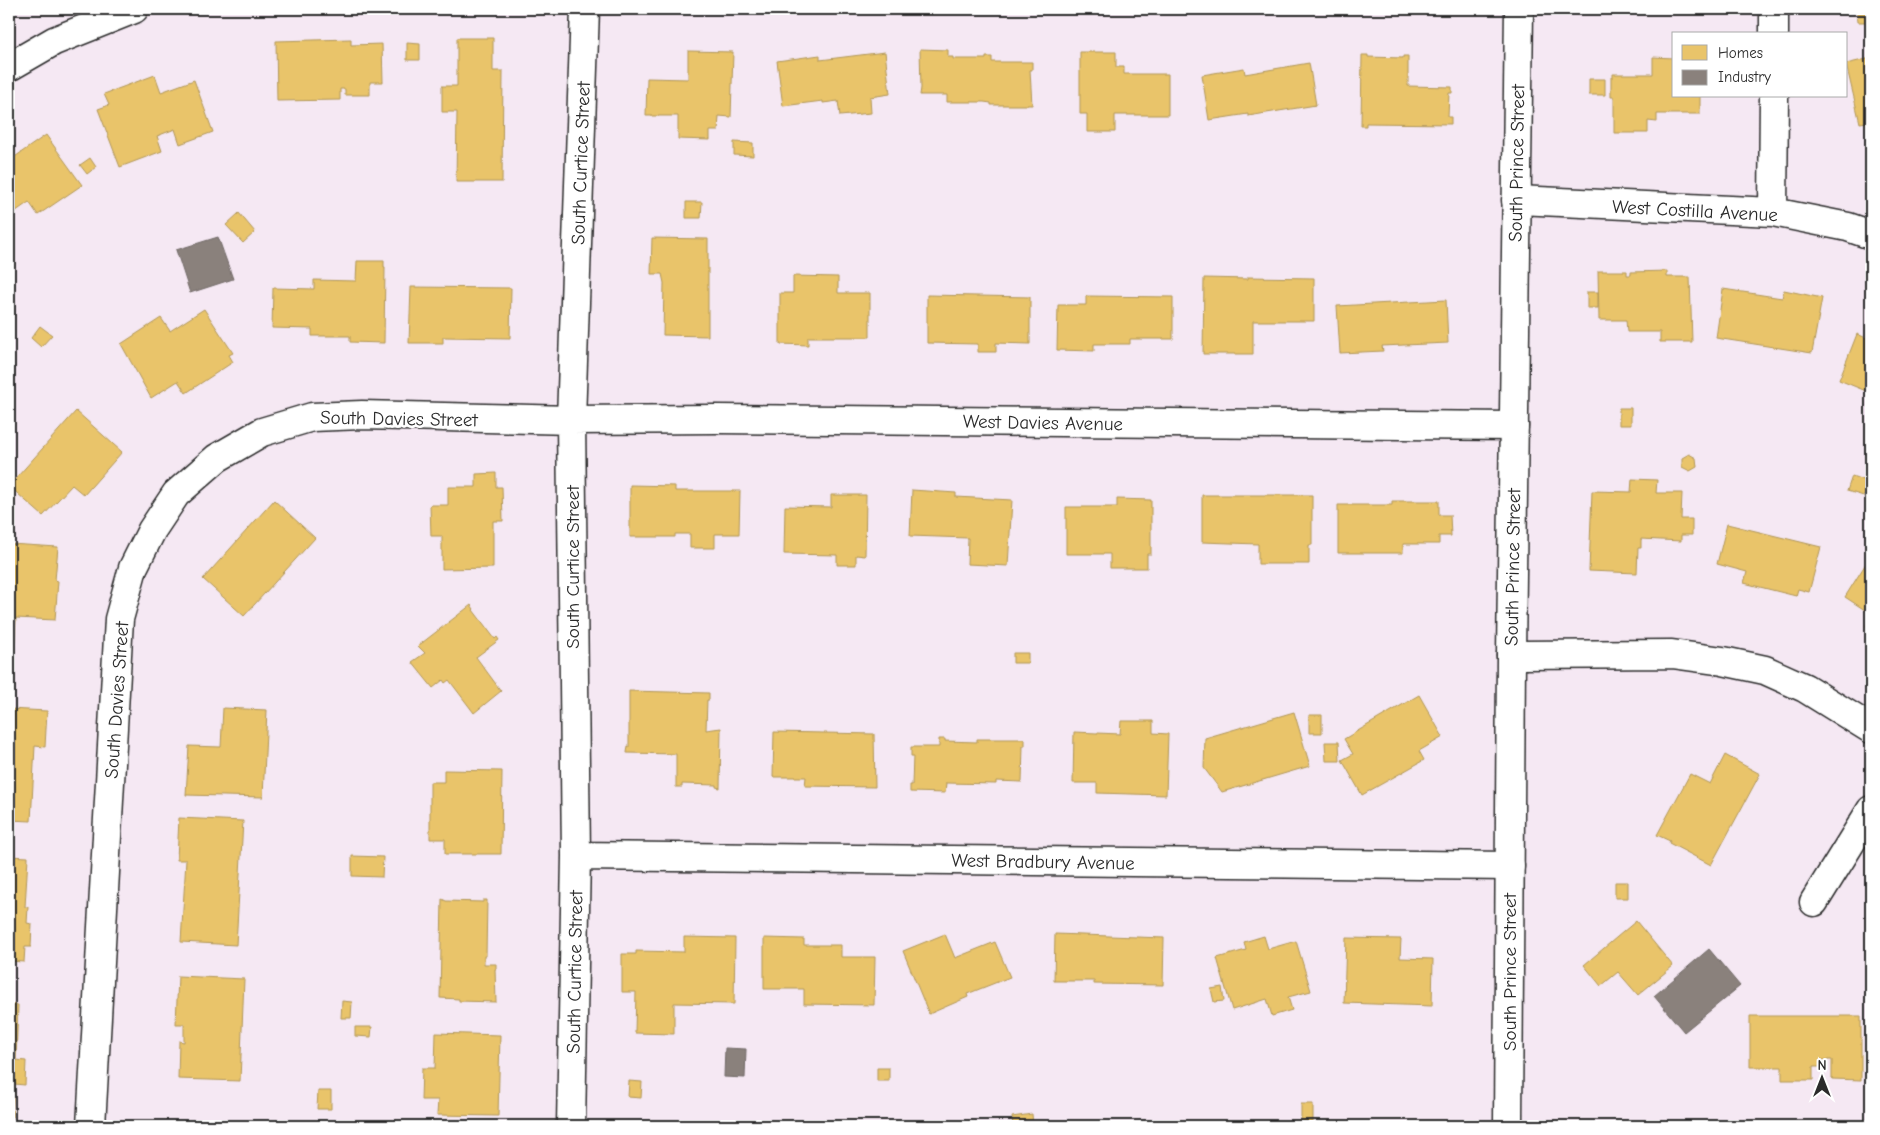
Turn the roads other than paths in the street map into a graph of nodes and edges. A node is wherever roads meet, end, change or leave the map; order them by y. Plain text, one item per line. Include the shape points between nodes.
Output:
1 (134, 9) edge
2 (585, 9) edge
3 (1518, 9) edge
4 (1774, 9) edge
5 (1774, 32) edge
6 (9, 67) edge
7 (1774, 98) edge
8 (1516, 200) junction
9 (1773, 212) junction
10 (1871, 235) edge
11 (572, 420) junction
12 (1514, 426) junction
13 (1511, 655) junction
14 (1871, 729) edge
15 (1871, 810) edge
16 (576, 856) junction
17 (1510, 866) junction
18 (1814, 902) dead end
19 (92, 1126) edge
20 (571, 1126) edge
21 (1508, 1126) edge

1 - 6 street via 54,41
2 - 11 street, South Curtice Street
3 - 8 street, South Prince Street
4 - 5 street
7 - 9 street
8 - 9 street, West Costilla Avenue
8 - 12 street, South Prince Street
9 - 10 street, West Costilla Avenue via 1848,227
11 - 12 street, West Davies Avenue
11 - 16 street, South Curtice Street
11 - 19 street, South Davies Street via 362,415 312,417 254,436 217,458 176,494 152,530 133,568 119,619
12 - 13 street, South Prince Street
13 - 14 street via 1672,654 1723,661 1765,670 1797,684
13 - 17 street, South Prince Street
15 - 18 street
16 - 17 street, West Bradbury Avenue
16 - 20 street, South Curtice Street
17 - 21 street, South Prince Street

